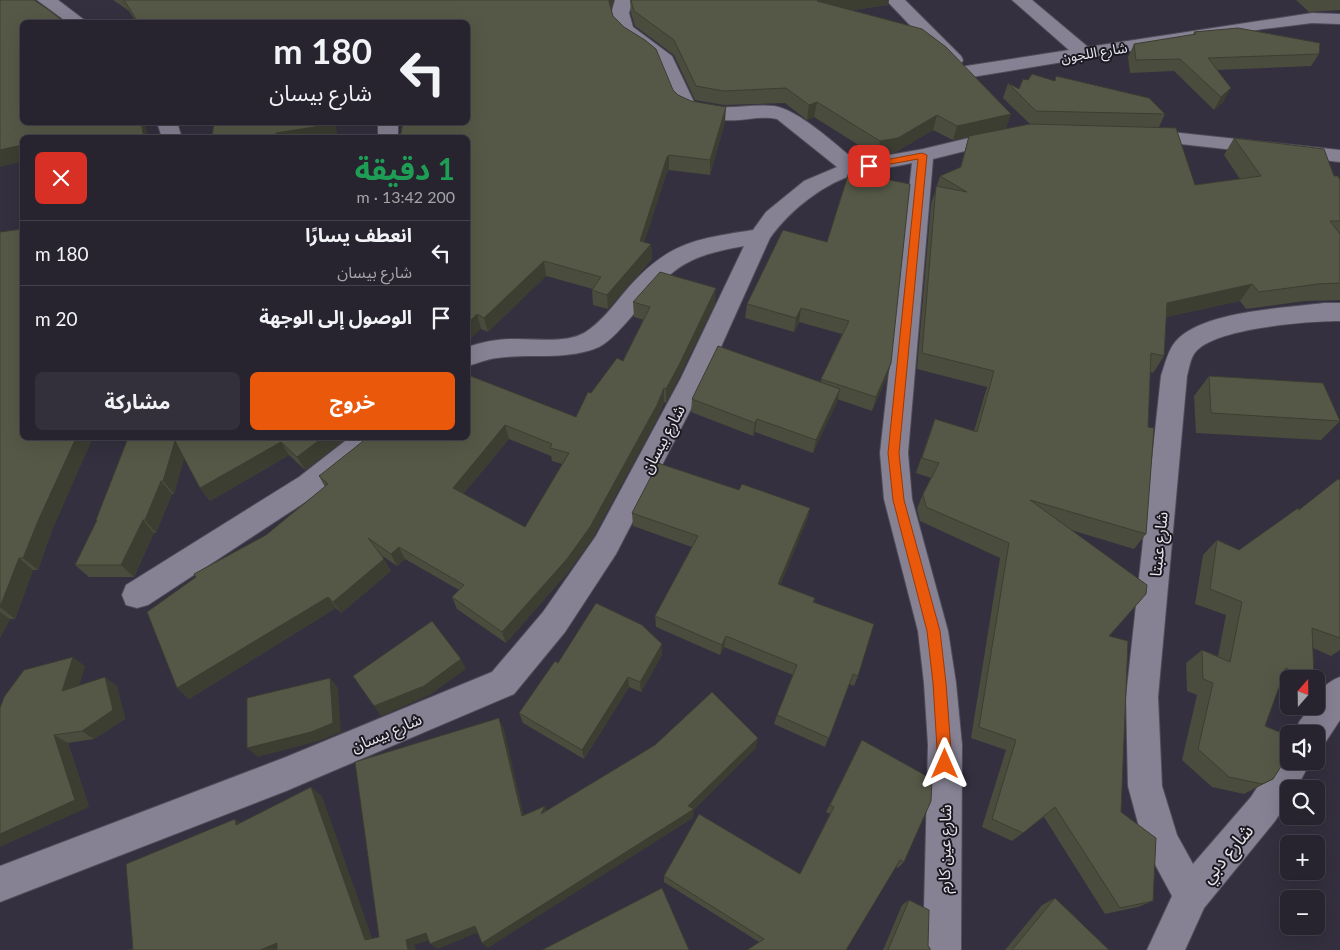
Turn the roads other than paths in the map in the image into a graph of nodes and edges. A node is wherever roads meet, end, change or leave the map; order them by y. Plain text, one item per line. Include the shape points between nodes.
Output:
1 (46, 0) edge
2 (624, 0) edge
3 (895, 0) edge
4 (1021, 0) edge
5 (1340, 19) edge
6 (75, 20) edge
7 (1084, 53) junction
8 (1024, 133) edge
9 (1120, 135) edge
10 (922, 155) junction
11 (1340, 156) edge
12 (852, 168) junction
13 (760, 236) junction
14 (1340, 312) edge
15 (470, 356) edge
16 (365, 440) edge
17 (137, 595) dead end
18 (1340, 692) edge
19 (1317, 725) edge
20 (1288, 770) edge
21 (0, 884) edge
22 (1191, 895) junction
23 (942, 950) edge
24 (1166, 950) edge

1 - 6 street
2 - 12 street via 620,11 623,28 666,61 687,106 735,114 779,113
3 - 7 street, شارع اللجون via 973,79
4 - 7 street
5 - 7 street, شارع اللجون via 1297,20
8 - 10 street, شارع بيسان
9 - 11 street via 1171,136
10 - 12 street, شارع بيسان
10 - 23 street, شارع عين كارم via 894,453 898,500 933,631 940,683 945,745
12 - 13 street, شارع بيسان via 812,186 774,217
13 - 15 street via 691,251 669,262 593,339 577,345 501,348
13 - 21 street, شارع بيسان via 694,378 606,545 554,622 503,684 286,774
14 - 22 street, شارع عنبتا via 1220,326 1200,334 1184,348 1174,376 1142,697 1145,786 1161,842
16 - 17 street via 309,485
18 - 19 street
20 - 22 street, شارع دبي via 1263,809
22 - 24 street, شارع دبي

